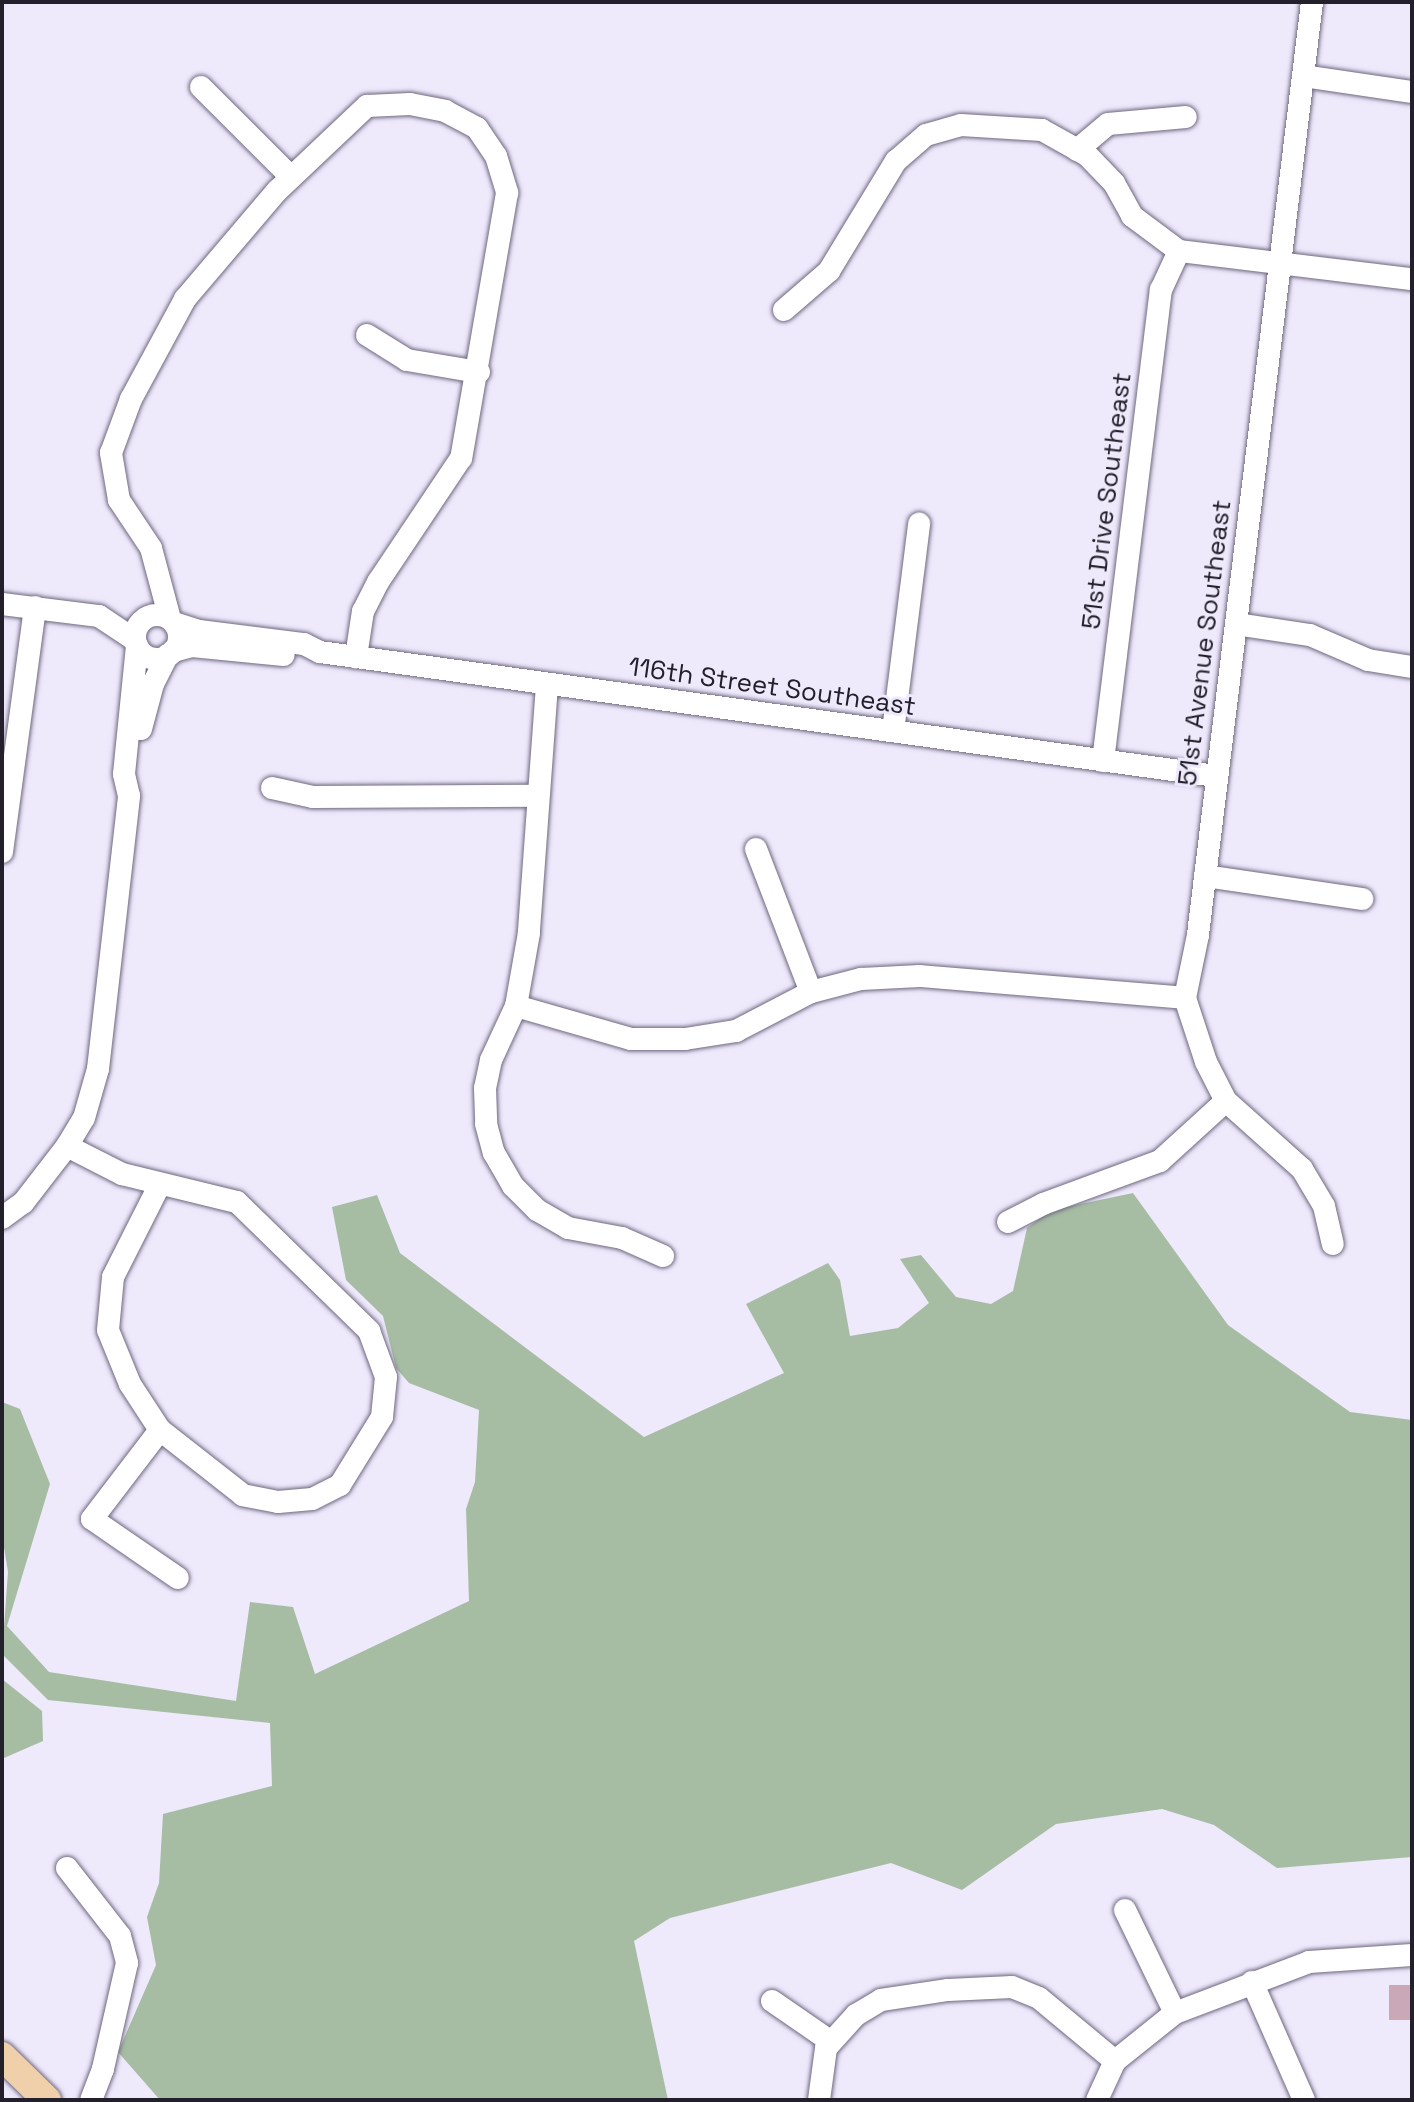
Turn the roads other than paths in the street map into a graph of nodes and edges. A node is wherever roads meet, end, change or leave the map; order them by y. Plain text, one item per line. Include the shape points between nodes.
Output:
1 (1312, 2) edge
2 (1303, 76) junction
3 (201, 87) dead end
4 (1412, 92) edge
5 (1186, 117) dead end
6 (1077, 150) junction
7 (291, 177) junction
8 (1179, 251) junction
9 (1281, 263) junction
10 (1412, 279) edge
11 (784, 310) dead end
12 (367, 335) dead end
13 (479, 372) junction
14 (919, 524) dead end
15 (157, 582) junction
16 (2, 604) edge
17 (35, 607) junction
18 (172, 621) junction
19 (1236, 624) junction
20 (140, 631) junction
21 (320, 652) junction
22 (171, 653) junction
23 (356, 657) junction
24 (1412, 667) edge
25 (547, 685) junction
26 (893, 731) junction
27 (1103, 761) junction
28 (1216, 776) junction
29 (272, 788) dead end
30 (129, 796) junction
31 (535, 796) junction
32 (756, 849) dead end
33 (2, 852) edge
34 (1205, 876) junction
35 (1362, 899) dead end
36 (811, 992) junction
37 (1185, 998) junction
38 (516, 1006) junction
39 (1226, 1101) junction
40 (67, 1146) junction
41 (160, 1184) junction
42 (2, 1218) edge
43 (1008, 1222) dead end
44 (1333, 1244) dead end
45 (663, 1256) dead end
46 (160, 1430) junction
47 (178, 1578) dead end
48 (67, 1868) dead end
49 (1125, 1910) dead end
50 (1412, 1955) edge
51 (1252, 1982) junction
52 (772, 2001) dead end
53 (1175, 2013) junction
54 (830, 2041) junction
55 (2, 2056) edge
56 (1115, 2061) junction
57 (47, 2100) edge
58 (91, 2100) edge
59 (819, 2100) edge
60 (1097, 2100) edge
61 (1304, 2100) edge

1 - 2 street, 51st Avenue Southeast
2 - 4 street
2 - 9 street, 51st Avenue Southeast
3 - 7 street
5 - 6 street via 1108,124
6 - 8 street via 1114,183 1132,216
6 - 11 street via 1042,130 1002,125 961,125 926,135 882,179 829,271
7 - 13 street via 367,106 410,104 445,111 477,128 496,156 507,193
7 - 15 street via 185,299 131,399 111,453 119,500 151,548
8 - 9 street
8 - 27 street, 51st Drive Southeast via 1161,290
9 - 10 street
9 - 19 street, 51st Avenue Southeast
12 - 13 street via 407,360
13 - 23 street via 461,458 363,611
14 - 26 street
15 - 18 street
15 - 20 street
16 - 17 street
17 - 20 street via 99,616
17 - 33 street
18 - 20 street, 116th Street Southeast
18 - 21 street, 116th Street Southeast via 199,631 304,644
18 - 22 street via 179,638
19 - 24 street via 1310,635 1368,660
19 - 28 street, 51st Avenue Southeast
20 - 22 street via 154,658
20 - 30 street via 124,774
21 - 22 street, 116th Street Southeast via 303,657 192,646
21 - 23 street, 116th Street Southeast
22 - 30 street via 145,707 138,777
23 - 25 street, 116th Street Southeast
25 - 26 street, 116th Street Southeast
25 - 31 street
26 - 27 street, 116th Street Southeast
27 - 28 street, 116th Street Southeast
28 - 34 street, 51st Avenue Southeast
29 - 31 street via 313,797
30 - 40 street via 98,1069 84,1118
31 - 38 street via 529,933
32 - 36 street
34 - 35 street
34 - 37 street, 51st Avenue Southeast
36 - 37 street via 861,979 920,976
36 - 38 street via 736,1031 685,1039 631,1039
37 - 39 street, 51st Avenue Southeast via 1206,1062
38 - 45 street via 491,1060 485,1088 494,1153 513,1186 537,1210 568,1228 622,1238
39 - 43 street via 1160,1161
39 - 44 street, 51st Avenue Southeast via 1302,1169 1324,1206
40 - 41 street via 122,1174
40 - 42 street via 23,1203
41 - 46 street via 113,1277 108,1330 130,1384
41 - 46 street via 237,1202 333,1290 369,1331 386,1377 382,1417 340,1485 312,1499 278,1502 243,1495
46 - 47 street via 92,1519
48 - 58 street via 120,1936 127,1963
49 - 53 street
50 - 51 street via 1309,1962
51 - 53 street
51 - 61 street
52 - 54 street
53 - 56 street
54 - 56 street via 881,2000 1012,1987 1039,1998
54 - 59 street
55 - 57 main road
56 - 60 street

